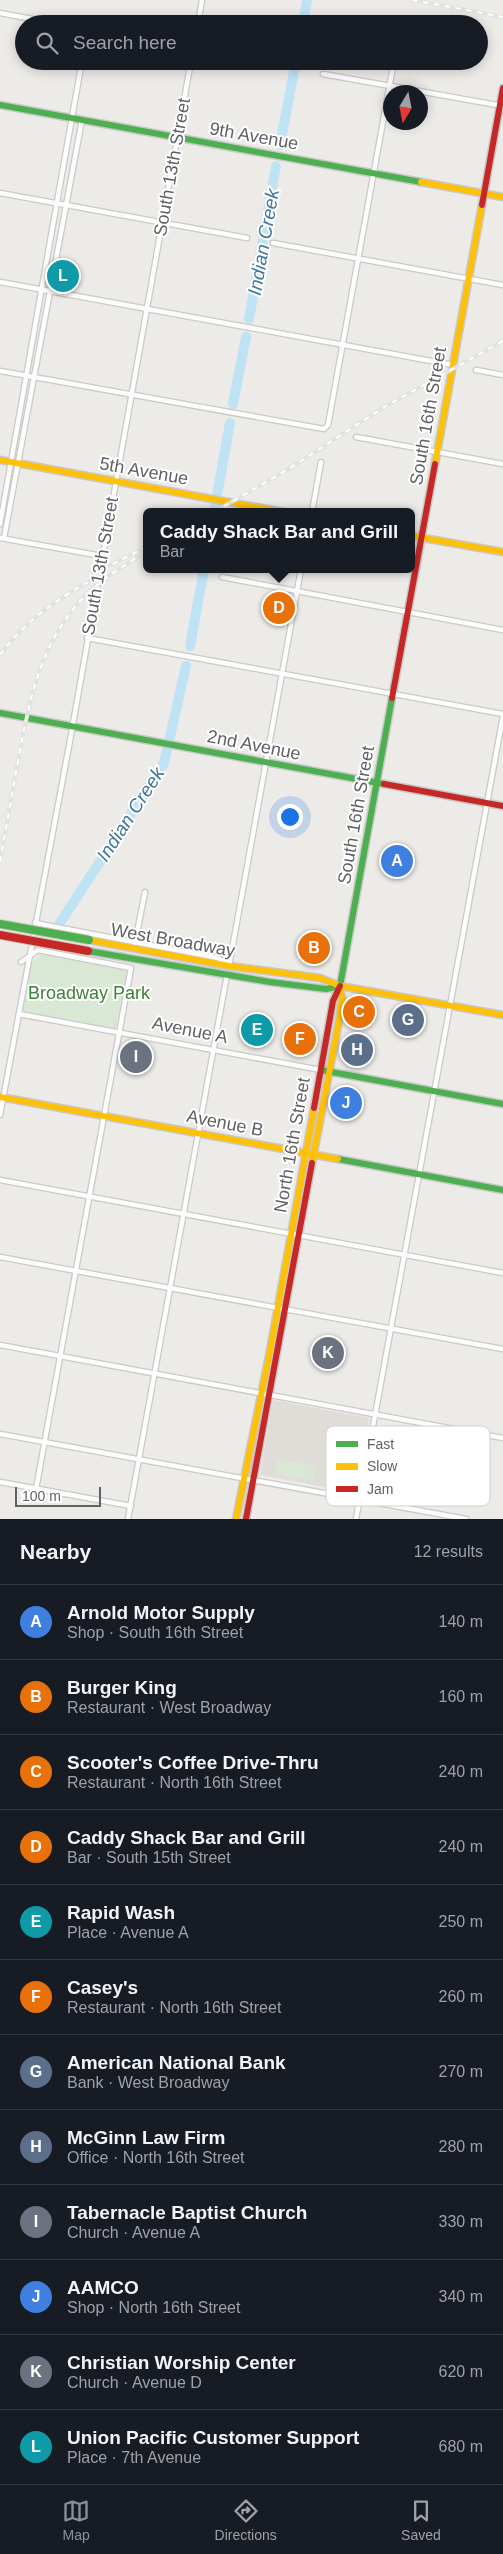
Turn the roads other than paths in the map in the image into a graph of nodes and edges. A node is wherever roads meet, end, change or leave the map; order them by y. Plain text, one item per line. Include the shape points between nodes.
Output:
1 (202, 0) edge
2 (0, 12) edge
3 (15, 15) edge
4 (200, 15) edge
5 (80, 70) edge
6 (189, 70) edge
7 (392, 70) edge
8 (323, 74) dead end
9 (384, 85) edge
10 (389, 85) edge
11 (503, 88) edge
12 (428, 93) edge
13 (0, 105) edge
14 (501, 106) edge
15 (71, 118) junction
16 (82, 120) junction
17 (383, 121) edge
18 (178, 137) junction
19 (374, 173) junction
20 (0, 193) edge
21 (484, 194) junction
22 (503, 197) edge
23 (58, 204) junction
24 (65, 205) junction
25 (162, 222) junction
26 (248, 238) dead end
27 (273, 243) dead end
28 (358, 259) junction
29 (468, 279) junction
30 (0, 282) edge
31 (503, 286) edge
32 (42, 290) junction
33 (50, 291) junction
34 (148, 310) junction
35 (342, 345) junction
36 (453, 365) junction
37 (0, 370) edge
38 (476, 370) dead end
39 (503, 375) edge
40 (27, 376) junction
41 (34, 377) junction
42 (131, 395) junction
43 (356, 437) dead end
44 (437, 452) junction
45 (0, 460) edge
46 (321, 462) dead end
47 (15, 463) junction
48 (503, 464) edge
49 (116, 481) junction
50 (262, 508) edge
51 (313, 508) edge
52 (0, 524) edge
53 (415, 536) edge
54 (421, 537) junction
55 (2, 538) edge
56 (503, 552) edge
57 (102, 556) junction
58 (415, 572) edge
59 (301, 573) edge
60 (415, 573) edge
61 (222, 577) dead end
62 (297, 592) junction
63 (408, 613) junction
64 (503, 630) edge
65 (87, 638) junction
66 (282, 674) junction
67 (393, 694) junction
68 (0, 713) edge
69 (503, 715) edge
70 (72, 726) junction
71 (266, 762) junction
72 (376, 783) junction
73 (487, 803) junction
74 (503, 806) edge
75 (145, 892) dead end
76 (35, 922) junction
77 (0, 924) edge
78 (0, 934) edge
79 (135, 942) junction
80 (29, 957) junction
81 (21, 962) dead end
82 (229, 966) junction
83 (227, 975) junction
84 (340, 986) junction
85 (451, 1006) junction
86 (19, 1014) junction
87 (503, 1015) edge
88 (119, 1032) junction
89 (214, 1050) junction
90 (325, 1071) junction
91 (435, 1091) junction
92 (2, 1097) edge
93 (503, 1104) edge
94 (0, 1115) edge
95 (104, 1116) junction
96 (198, 1133) junction
97 (304, 1153) junction
98 (314, 1155) junction
99 (419, 1174) junction
100 (0, 1180) edge
101 (503, 1190) edge
102 (89, 1197) junction
103 (184, 1214) junction
104 (295, 1235) junction
105 (404, 1255) junction
106 (0, 1257) edge
107 (76, 1271) junction
108 (503, 1273) edge
109 (170, 1288) junction
110 (281, 1308) junction
111 (391, 1329) junction
112 (0, 1345) edge
113 (503, 1349) edge
114 (60, 1356) junction
115 (154, 1373) junction
116 (265, 1393) junction
117 (375, 1414) junction
118 (373, 1426) edge
119 (439, 1426) edge
120 (0, 1434) edge
121 (490, 1436) edge
122 (503, 1438) edge
123 (44, 1441) junction
124 (139, 1458) junction
125 (244, 1478) junction
126 (253, 1480) junction
127 (0, 1482) edge
128 (36, 1489) junction
129 (326, 1493) edge
130 (130, 1506) junction
131 (359, 1506) edge
132 (397, 1506) edge
133 (128, 1519) edge
134 (236, 1519) edge
135 (246, 1519) edge
136 (356, 1519) edge
137 (466, 1519) edge

1 - 4 street
2 - 3 street
5 - 15 street
6 - 18 street, South 13th Street
7 - 10 street
8 - 9 street
11 - 14 main road, South 16th Street
12 - 14 street
13 - 15 main road, 9th Avenue
14 - 21 main road, South 16th Street
15 - 16 main road, 9th Avenue
15 - 23 street
16 - 18 main road, 9th Avenue
16 - 24 street
17 - 19 street
18 - 19 main road, 9th Avenue
18 - 25 street, South 13th Street
19 - 21 main road, 9th Avenue
19 - 28 street
20 - 23 street
21 - 22 main road, 9th Avenue
21 - 29 main road, South 16th Street
23 - 24 street
23 - 32 street
24 - 25 street
24 - 33 street
25 - 26 street
25 - 34 street, South 13th Street
27 - 28 street
28 - 29 street
28 - 35 street
29 - 31 street
29 - 36 main road, South 16th Street
30 - 32 street
32 - 33 street
32 - 40 street
33 - 34 street
33 - 41 street
34 - 35 street
34 - 42 street, South 13th Street
35 - 36 street
35 - 42 street via 328,425 324,429
36 - 44 main road, South 16th Street
37 - 40 street
38 - 39 street
40 - 41 street
40 - 47 street
41 - 42 street
41 - 47 street
42 - 49 street, South 13th Street
43 - 44 street
44 - 48 street
44 - 54 main road, South 16th Street
45 - 47 main road, 5th Avenue
46 - 51 street
47 - 49 main road, 5th Avenue
47 - 52 street
47 - 55 street
49 - 50 main road, 5th Avenue
49 - 57 street, South 13th Street
53 - 54 main road
54 - 56 main road
54 - 58 main road, South 16th Street
55 - 57 street
57 - 65 street, South 13th Street
59 - 62 street
60 - 63 main road, South 16th Street
61 - 62 street
62 - 63 street
62 - 66 street
63 - 64 street
63 - 67 main road, South 16th Street
65 - 66 street
65 - 70 street, South 13th Street
66 - 67 street
66 - 71 street
67 - 69 street
67 - 72 main road, South 16th Street
68 - 70 main road, 2nd Avenue
69 - 73 street
70 - 71 main road, 2nd Avenue
70 - 76 street, South 13th Street
71 - 72 main road, 2nd Avenue
71 - 82 street
72 - 73 main road, 2nd Avenue
72 - 84 main road, South 16th Street
73 - 74 main road, 2nd Avenue
73 - 85 street
75 - 79 street
76 - 79 street
76 - 80 street, South 13th Street
77 - 82 main road, West Broadway, bridge
78 - 83 main road, West Broadway, bridge
79 - 82 street via 218,958
80 - 81 street
80 - 86 street, South 13th Street
80 - 88 street via 38,950 131,968
82 - 84 main road, West Broadway via 315,977
83 - 84 main road, West Broadway via 326,989
83 - 89 street
84 - 85 main road, West Broadway
84 - 90 main road, North 16th Street via 333,1001
85 - 87 main road, West Broadway
85 - 91 street
86 - 88 street, Avenue A
86 - 92 street, South 13th Street
88 - 89 street, Avenue A
88 - 95 street
89 - 90 street, Avenue A
89 - 96 street
90 - 91 main road, Avenue A
90 - 97 main road, North 16th Street
90 - 98 main road, North 16th Street
91 - 93 main road, Avenue A
91 - 99 street
92 - 94 street, South 13th Street
92 - 95 main road, Avenue B
95 - 96 main road, Avenue B
95 - 102 street
96 - 97 main road, Avenue B
96 - 103 street
97 - 98 main road, Avenue B
97 - 104 main road, North 16th Street
98 - 99 main road, Avenue B
98 - 104 main road, North 16th Street
99 - 101 main road, Avenue B
99 - 105 street
100 - 102 street
102 - 103 street
102 - 107 street
103 - 104 street
103 - 109 street
104 - 105 street
104 - 110 main road, North 16th Street
105 - 108 street
105 - 111 street
106 - 107 street
107 - 109 street
107 - 114 street
109 - 110 street
109 - 115 street
110 - 111 street
110 - 116 main road, North 16th Street
111 - 113 street
111 - 117 street
112 - 114 street
114 - 115 street
114 - 123 street
115 - 116 street
115 - 124 street
116 - 117 street
116 - 125 main road, North 16th Street
116 - 126 main road, North 16th Street
117 - 118 street
117 - 119 street
120 - 123 street
121 - 122 street
123 - 124 street
123 - 128 street
124 - 125 street
124 - 130 street
125 - 126 street
125 - 134 main road, North 16th Street
126 - 129 street
126 - 135 main road, North 16th Street
127 - 128 street
128 - 130 street
130 - 133 street
131 - 136 street
132 - 137 street

